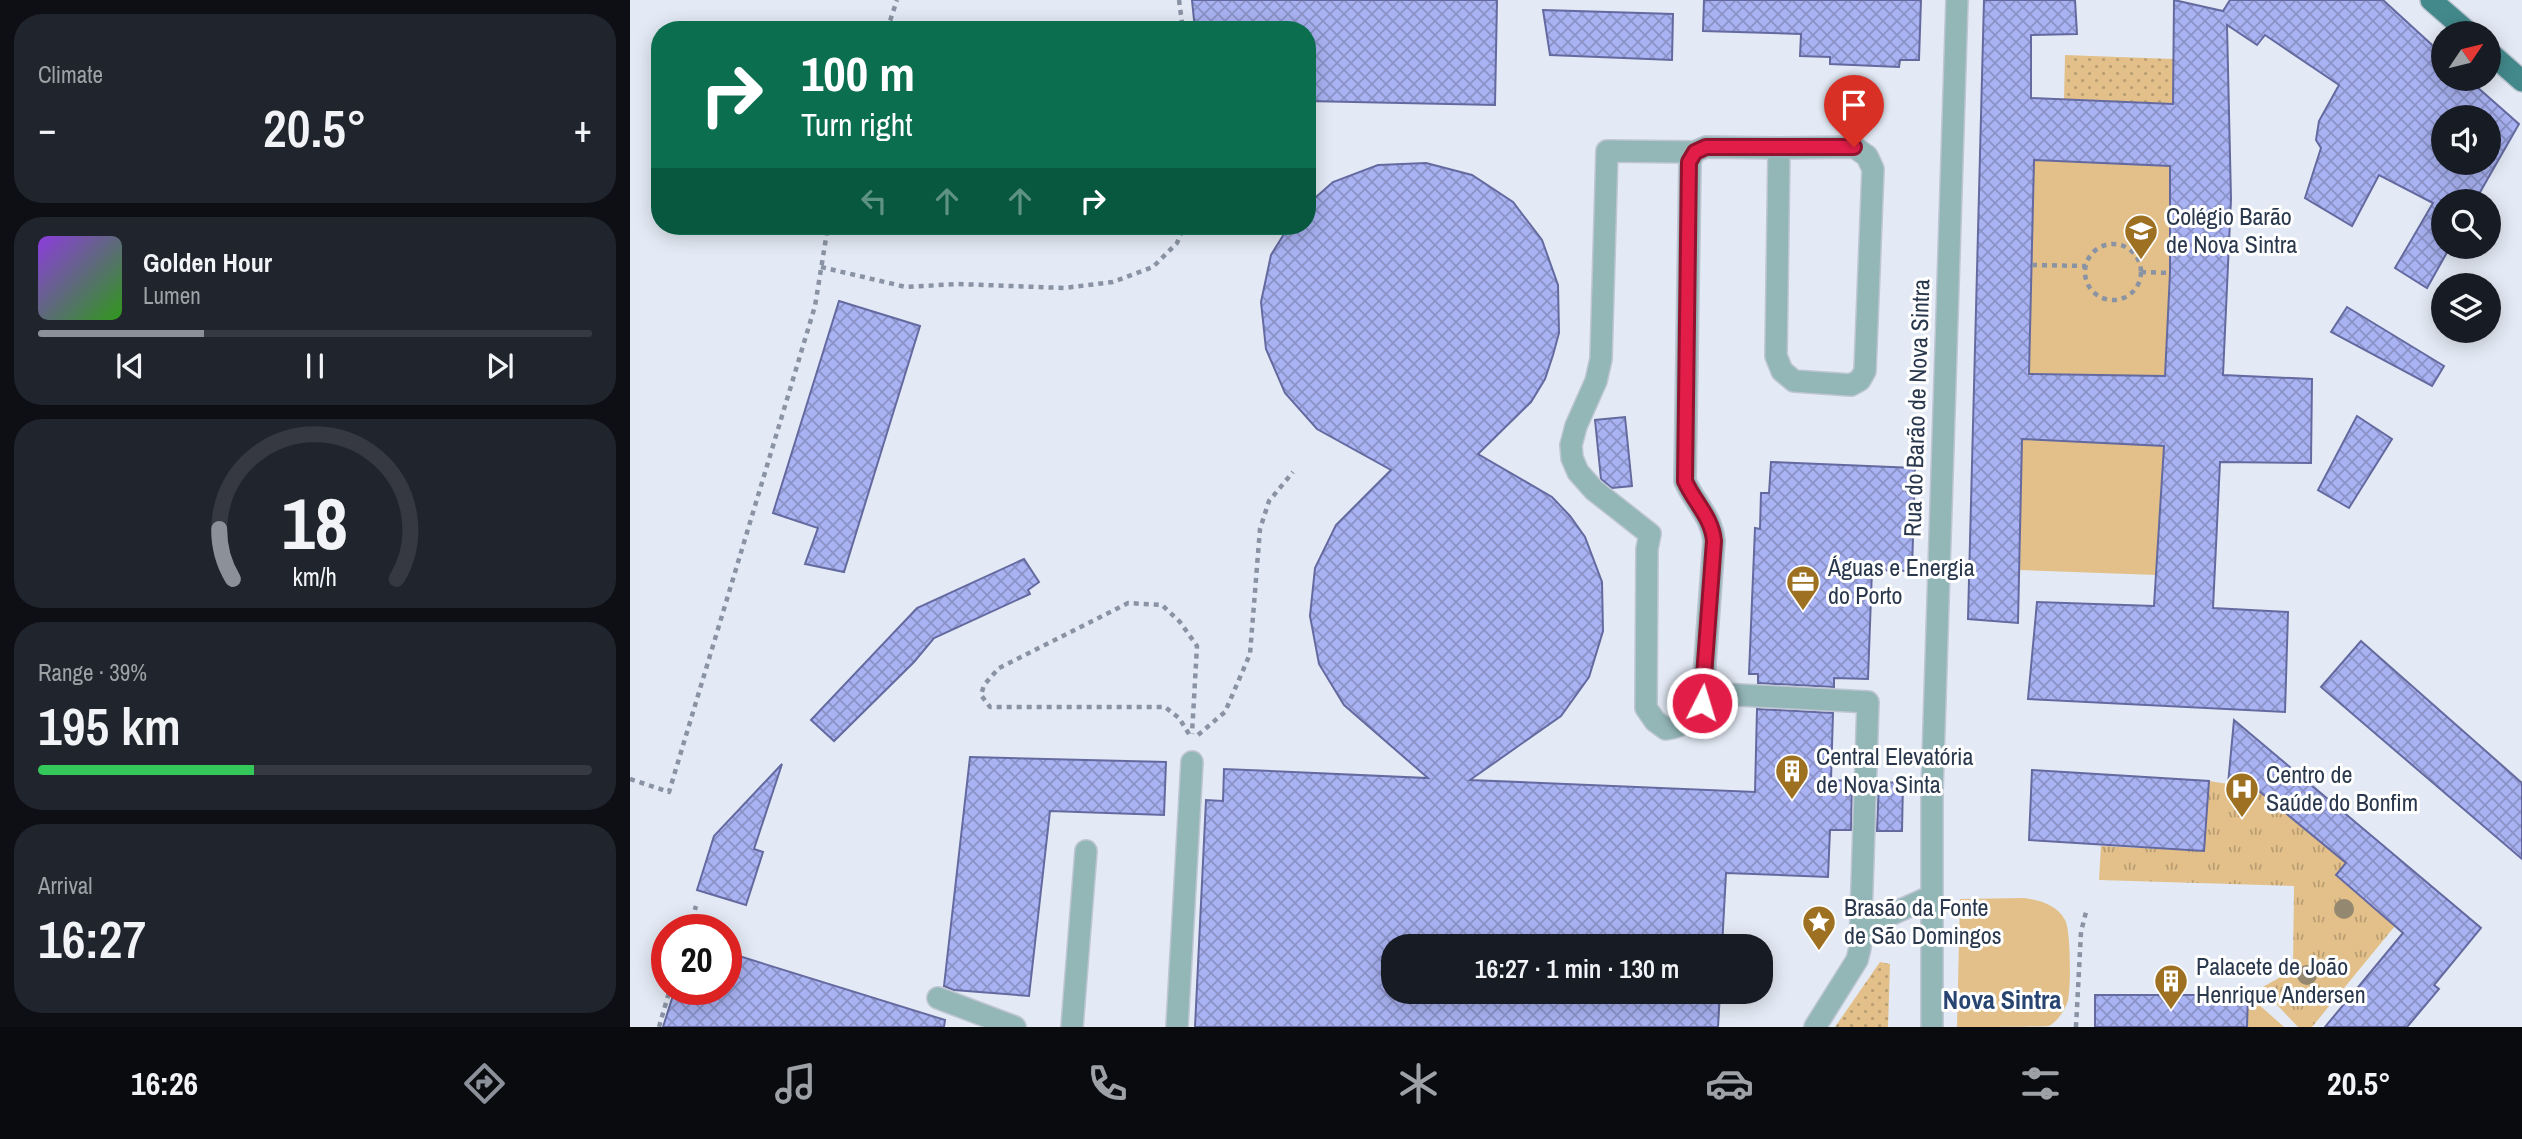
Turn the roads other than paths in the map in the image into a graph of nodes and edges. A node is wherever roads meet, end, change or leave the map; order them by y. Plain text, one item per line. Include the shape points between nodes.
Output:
1 (1957, 0) edge
2 (2431, 0) edge
3 (2455, 21) edge
4 (2501, 62) edge
5 (2522, 81) edge
6 (1779, 148) junction
7 (1695, 152) junction
8 (1704, 693) junction
9 (1192, 762) dead end
10 (1086, 850) dead end
11 (1932, 896) junction
12 (1861, 928) junction
13 (937, 998) dead end
14 (1015, 1027) edge
15 (1072, 1027) edge
16 (1177, 1027) edge
17 (1815, 1027) edge
18 (1932, 1027) edge

1 - 11 street, Rua do Barão de Nova Sintra
2 - 3 main road
4 - 5 main road
6 - 6 street via 1776,356 1782,371 1794,382 1851,385 1865,371 1873,169 1867,156 1854,147
6 - 7 street via 1706,147
7 - 8 street via 1689,162 1685,481 1713,530
7 - 8 street via 1607,151 1601,359 1571,445 1578,472 1650,534 1646,708 1666,729 1680,727 1693,717
8 - 12 street via 1868,702
9 - 16 street
10 - 15 street
11 - 12 street
11 - 18 street, Rua do Barão de Nova Sintra
12 - 17 street via 1857,960
13 - 14 street

